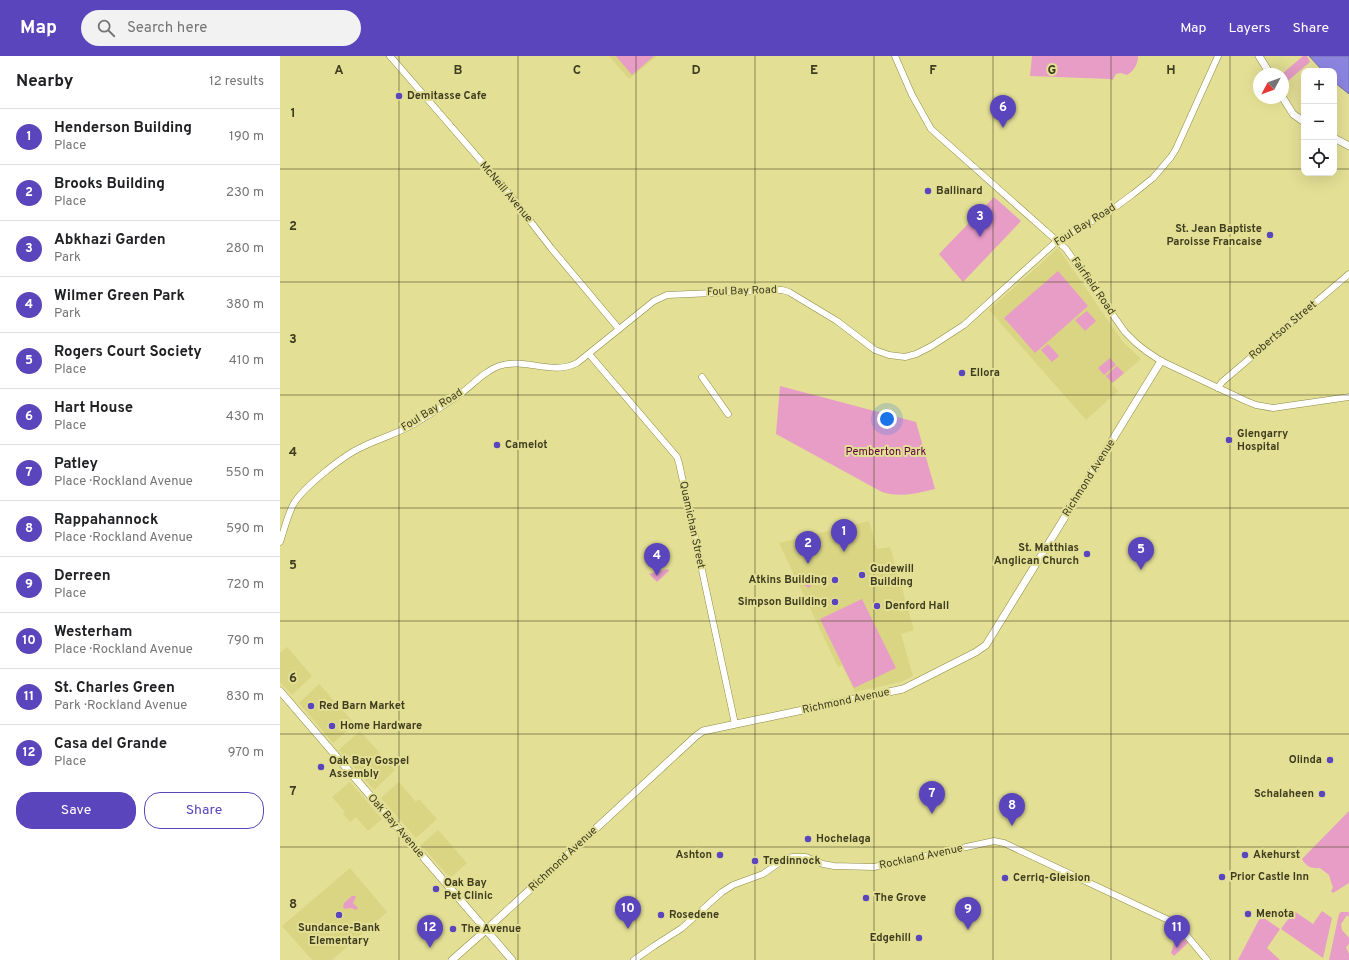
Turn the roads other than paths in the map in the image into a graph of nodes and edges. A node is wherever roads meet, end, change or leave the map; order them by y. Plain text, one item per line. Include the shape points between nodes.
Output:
1 (390, 56) edge
2 (895, 56) edge
3 (1218, 56) edge
4 (1259, 56) edge
5 (1266, 68) edge
6 (1287, 104) edge
7 (1301, 120) edge
8 (1337, 140) edge
9 (1349, 146) edge
10 (1057, 241) junction
11 (1349, 274) edge
12 (619, 329) junction
13 (589, 354) junction
14 (1162, 361) junction
15 (702, 377) dead end
16 (1218, 388) junction
17 (1349, 397) edge
18 (728, 414) dead end
19 (280, 542) edge
20 (280, 691) edge
21 (735, 724) junction
22 (486, 930) junction
23 (452, 960) edge
24 (512, 960) edge
25 (634, 960) edge
26 (1207, 960) edge

1 - 12 street, McNeill Avenue via 507,191
2 - 10 street, Fairfield Road via 912,95 931,129
3 - 10 street, Foul Bay Road via 1176,149 1166,164 1118,206
4 - 5 main road
6 - 7 main road via 1293,114
8 - 9 main road
10 - 12 street, Foul Bay Road via 955,332 916,354 905,357 875,350 837,321 782,290 667,295 654,301
10 - 14 street, Fairfield Road via 1071,255 1130,338
11 - 16 street, Robertson Street
12 - 13 street, Foul Bay Road
13 - 19 street, Foul Bay Road via 577,364 566,367 542,367 520,363 498,366 411,426 361,447 307,487 294,504
13 - 21 street, Quamichan Street via 677,457
14 - 16 street, Fairfield Road
14 - 21 main road, Richmond Avenue via 986,645 903,688
15 - 18 street
16 - 17 street, Fairfield Road via 1256,405 1273,408
20 - 22 main road, Oak Bay Avenue
21 - 22 main road, Richmond Avenue via 703,731 696,736
22 - 23 main road, Richmond Avenue
22 - 24 main road, Oak Bay Avenue
25 - 26 street, Rockland Avenue via 682,928 722,892 763,874 786,858 806,857 834,866 874,867 994,841 1011,846 1177,924

